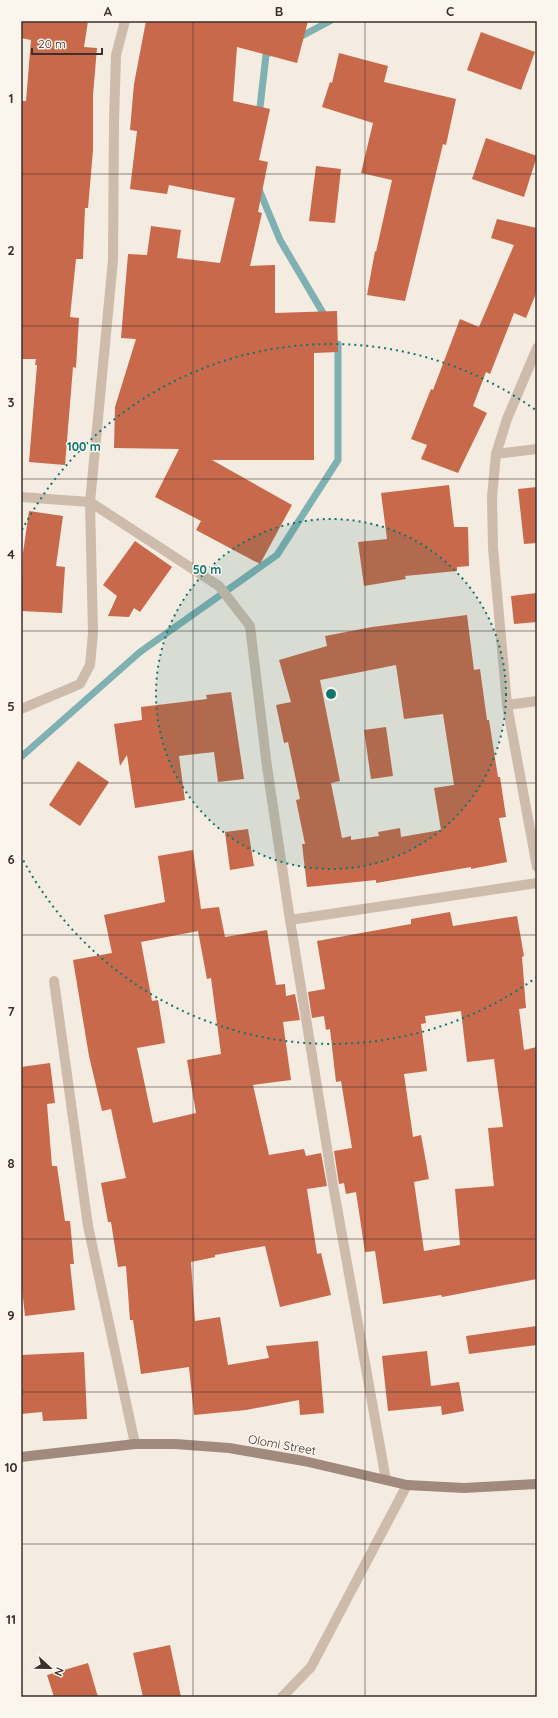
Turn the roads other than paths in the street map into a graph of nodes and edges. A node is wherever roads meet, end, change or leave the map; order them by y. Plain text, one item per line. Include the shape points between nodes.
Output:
1 (125, 21) edge
2 (537, 348) edge
3 (537, 449) edge
4 (496, 454) junction
5 (21, 497) edge
6 (90, 502) junction
7 (537, 701) edge
8 (507, 705) junction
9 (21, 709) edge
10 (537, 867) edge
11 (537, 883) edge
12 (290, 920) junction
13 (54, 981) dead end
14 (135, 1444) junction
15 (21, 1457) edge
16 (386, 1480) junction
17 (537, 1484) edge
18 (407, 1485) junction
19 (282, 1697) edge

1 - 6 street via 116,55 113,260
2 - 4 street via 507,419
3 - 4 street
4 - 8 street via 492,496 493,548
5 - 6 street
6 - 9 street via 93,633 90,665 80,684
6 - 12 street via 220,586 250,626 266,767
7 - 8 street
8 - 10 street
11 - 12 street
12 - 16 street via 333,1185
13 - 14 street via 88,1226
14 - 15 main road, Olomi Street
14 - 16 main road, Olomi Street via 228,1448 304,1461
16 - 18 main road, Olomi Street
17 - 18 main road, Olomi Street via 464,1488
18 - 19 street via 311,1667

